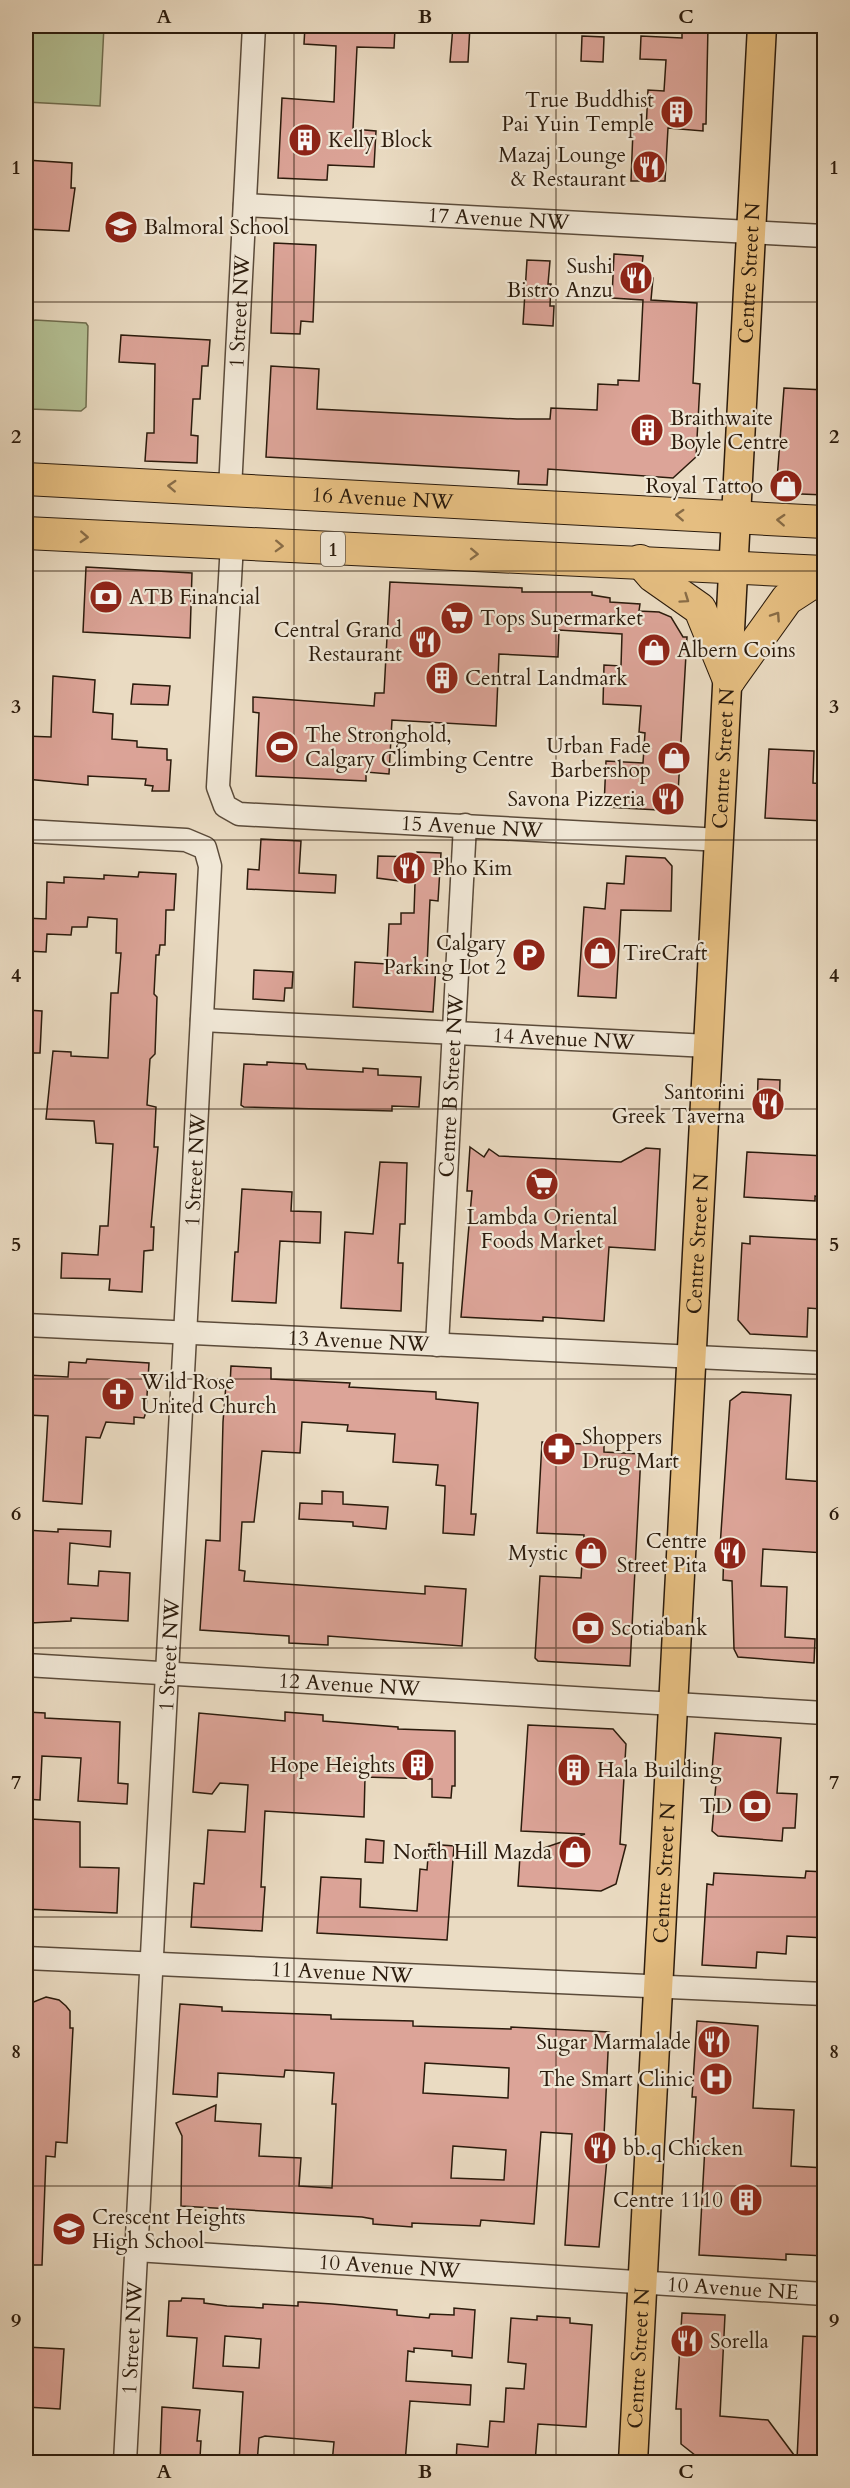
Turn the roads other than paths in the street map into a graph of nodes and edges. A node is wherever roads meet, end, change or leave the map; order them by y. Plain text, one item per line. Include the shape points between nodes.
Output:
1 (254, 26) edge
2 (762, 26) edge
3 (245, 205) junction
4 (752, 232) junction
5 (825, 236) edge
6 (26, 479) edge
7 (230, 489) junction
8 (738, 518) junction
9 (825, 522) edge
10 (26, 533) edge
11 (232, 544) junction
12 (640, 561) junction
13 (735, 568) junction
14 (825, 574) edge
15 (729, 680) junction
16 (465, 825) junction
17 (26, 831) edge
18 (721, 840) junction
19 (202, 1020) junction
20 (454, 1033) junction
21 (708, 1046) junction
22 (26, 1325) edge
23 (186, 1333) junction
24 (437, 1345) junction
25 (693, 1358) junction
26 (825, 1363) edge
27 (26, 1665) edge
28 (167, 1674) junction
29 (674, 1704) junction
30 (825, 1713) edge
31 (26, 1958) edge
32 (152, 1964) junction
33 (658, 1988) junction
34 (825, 1994) edge
35 (136, 2250) junction
36 (642, 2282) junction
37 (825, 2294) edge
38 (125, 2463) edge
39 (633, 2463) edge

1 - 3 street, 1 Street NW
2 - 4 main road, Centre Street N
3 - 4 street, 17 Avenue NW
3 - 7 street, 1 Street NW
4 - 5 street, 17 Avenue NW
4 - 8 main road, Centre Street N
7 -> 6 highway, 16 Avenue NW
8 -> 7 highway, 16 Avenue NW
9 -> 8 highway, 16 Avenue NW
8 - 13 main road, Centre Street N
10 -> 11 highway, 1
11 -> 12 highway, 1
11 - 16 street, 15 Avenue NW via 218,787 225,806 239,814
12 - 13 highway, 1
12 -> 15 highway via 653,576 700,609
13 - 14 highway, 1
13 - 15 main road, Centre Street N
15 -> 14 highway via 787,599
15 - 18 main road, Centre Street N
16 - 18 street, 15 Avenue NW
16 - 20 street, Centre B Street NW
17 - 19 street, 1 Street NW via 186,840 205,848 210,866
18 - 21 main road, Centre Street N
19 - 20 street, 14 Avenue NW
19 - 23 street, 1 Street NW
20 - 21 street, 14 Avenue NW
20 - 24 street, Centre B Street NW
21 - 25 main road, Centre Street N
22 - 23 street, 13 Avenue NW
23 - 24 street, 13 Avenue NW
23 - 28 street, 1 Street NW
24 - 25 street, 13 Avenue NW
25 - 26 street, 13 Avenue NW
25 - 29 main road, Centre Street N
27 - 28 street, 12 Avenue NW
28 - 29 street, 12 Avenue NW
28 - 32 street, 1 Street NW
29 - 30 street, 12 Avenue NW
29 - 33 main road, Centre Street N
31 - 32 street, 11 Avenue NW
32 - 33 street, 11 Avenue NW
32 - 35 street, 1 Street NW
33 - 34 street, 11 Avenue NW
33 - 36 main road, Centre Street N
35 - 36 street, 10 Avenue NW
35 - 38 street, 1 Street NW
36 - 37 street, 10 Avenue NE
36 - 39 main road, Centre Street N

